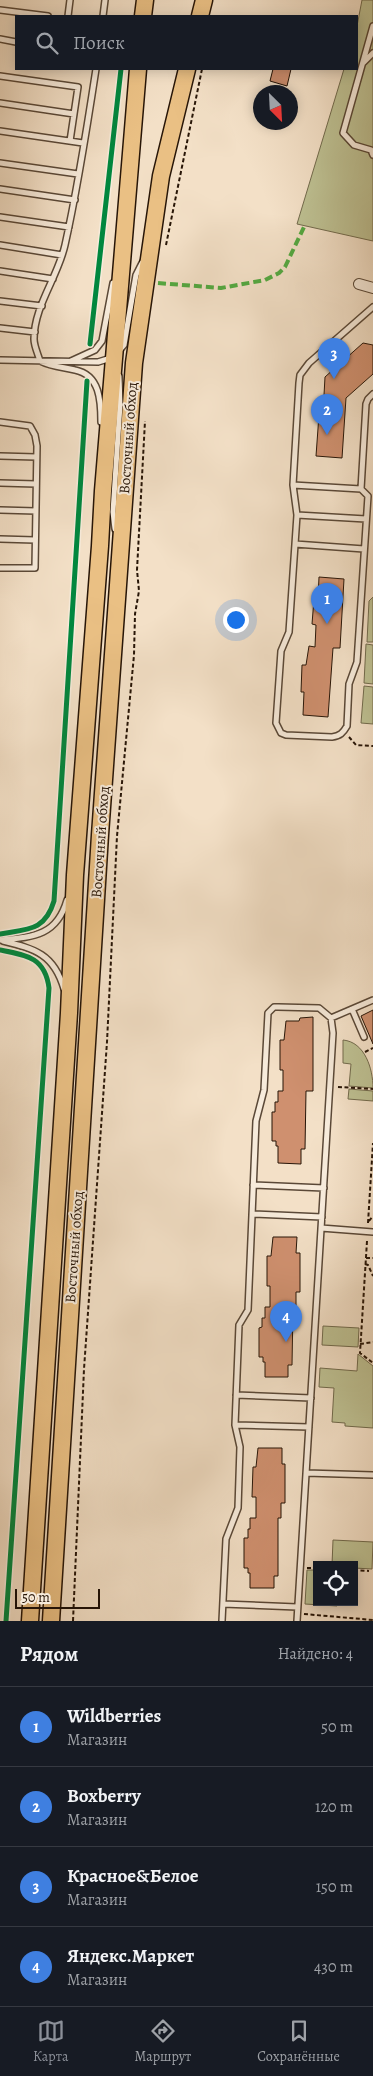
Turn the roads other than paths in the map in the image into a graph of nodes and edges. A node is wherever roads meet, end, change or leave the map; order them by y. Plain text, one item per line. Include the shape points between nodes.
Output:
1 (70, 0) edge
2 (105, 0) edge
3 (145, 0) edge
4 (204, 0) edge
5 (0, 10) edge
6 (40, 15) edge
7 (68, 15) edge
8 (103, 15) edge
9 (143, 15) edge
10 (200, 15) edge
11 (373, 26) edge
12 (0, 40) edge
13 (15, 42) edge
14 (373, 53) edge
15 (362, 64) junction
16 (96, 70) edge
17 (138, 70) edge
18 (187, 70) edge
19 (0, 76) edge
20 (0, 103) edge
21 (74, 114) junction
22 (0, 131) edge
23 (70, 142) junction
24 (83, 143) junction
25 (373, 155) edge
26 (0, 163) edge
27 (78, 174) junction
28 (0, 189) edge
29 (74, 200) junction
30 (0, 217) edge
31 (124, 219) junction
32 (69, 228) junction
33 (159, 244) junction
34 (0, 245) edge
35 (62, 255) junction
36 (115, 270) dead end
37 (0, 272) edge
38 (53, 279) junction
39 (114, 279) dead end
40 (359, 284) dead end
41 (373, 288) edge
42 (0, 301) edge
43 (42, 306) junction
44 (373, 307) edge
45 (0, 328) edge
46 (35, 332) junction
47 (0, 360) edge
48 (40, 361) junction
49 (70, 362) junction
50 (98, 362) junction
51 (115, 363) junction
52 (373, 394) edge
53 (0, 422) edge
54 (101, 426) dead end
55 (101, 435) dead end
56 (0, 456) edge
57 (36, 457) junction
58 (0, 483) edge
59 (36, 484) junction
60 (293, 485) junction
61 (361, 489) junction
62 (103, 491) junction
63 (0, 510) edge
64 (36, 511) junction
65 (296, 515) junction
66 (366, 519) junction
67 (0, 539) edge
68 (35, 540) junction
69 (295, 544) junction
70 (364, 549) junction
71 (119, 566) junction
72 (0, 568) edge
73 (74, 875) junction
74 (0, 940) edge
75 (373, 1000) edge
76 (352, 1009) junction
77 (68, 1013) junction
78 (331, 1018) junction
79 (364, 1037) dead end
80 (253, 1185) junction
81 (324, 1188) junction
82 (252, 1214) junction
83 (322, 1217) junction
84 (321, 1228) junction
85 (370, 1231) edge
86 (236, 1395) junction
87 (311, 1398) junction
88 (234, 1424) junction
89 (309, 1427) junction
90 (306, 1473) junction
91 (373, 1476) edge
92 (223, 1604) junction
93 (297, 1610) junction
94 (30, 1621) edge
95 (51, 1621) edge
96 (222, 1621) edge
97 (297, 1621) edge

1 - 7 lane
2 - 8 lane
3 - 9 main road
4 - 10 main road
5 - 6 lane
11 - 15 lane
12 - 13 lane
14 - 15 lane
15 - 25 lane via 343,133 354,145 371,150
16 - 24 lane
17 - 31 main road, Восточный обход
18 - 33 main road, Восточный обход via 161,176
19 - 21 lane via 78,87
20 - 21 lane
21 - 23 lane
22 - 23 lane
23 - 24 lane
24 - 27 lane
26 - 27 lane
27 - 29 lane
28 - 29 lane
29 - 32 lane
30 - 32 lane
31 - 36 lane
31 - 51 main road, Восточный обход
32 - 35 lane
33 - 51 lane via 136,274 124,346
33 - 71 main road, Восточный обход via 134,363
34 - 35 lane
35 - 38 lane
37 - 38 lane
38 - 43 lane
39 - 49 lane via 102,341 94,350
40 - 41 street
42 - 43 lane
43 - 46 lane
44 - 60 lane via 309,363 300,375
45 - 46 lane
46 - 48 lane via 34,341
47 - 48 lane
48 - 49 lane
48 - 54 lane via 87,374 99,394
49 - 50 lane
50 - 51 lane
50 - 51 lane
51 - 62 main road, Восточный обход
51 - 71 lane via 121,388 113,512
52 - 61 lane via 366,404
53 - 57 lane via 30,426 35,434
55 - 62 lane
56 - 57 lane
57 - 59 lane
58 - 59 lane
59 - 64 lane
60 - 61 lane
60 - 65 lane
61 - 66 lane via 368,496
62 - 73 main road, Восточный обход
63 - 64 lane
64 - 68 lane
65 - 66 lane
65 - 69 lane
66 - 70 lane
67 - 68 lane
68 - 72 lane via 35,568
69 - 70 lane
69 - 70 lane via 289,632 281,651 277,728 286,735 339,736 347,726 349,684 357,662
71 - 95 main road, Восточный обход
73 - 74 lane via 57,922 31,937
73 - 77 main road, Восточный обход
74 - 77 lane via 33,949 47,958 57,970 64,987
75 - 76 lane
76 - 78 lane
76 - 79 lane
77 - 94 main road, Восточный обход
78 - 80 lane via 319,1008 278,1006 268,1012 264,1090 256,1121
78 - 81 lane via 334,1033
80 - 81 lane
80 - 82 lane
81 - 83 lane
82 - 83 lane
82 - 86 lane via 248,1310 239,1325
83 - 84 lane
84 - 85 lane
84 - 87 lane
86 - 87 lane
86 - 88 lane
87 - 89 lane
88 - 89 lane
88 - 92 lane via 240,1447 238,1508 226,1539
89 - 90 lane
90 - 91 lane
90 - 93 lane
92 - 93 lane
92 - 96 lane
93 - 97 lane

